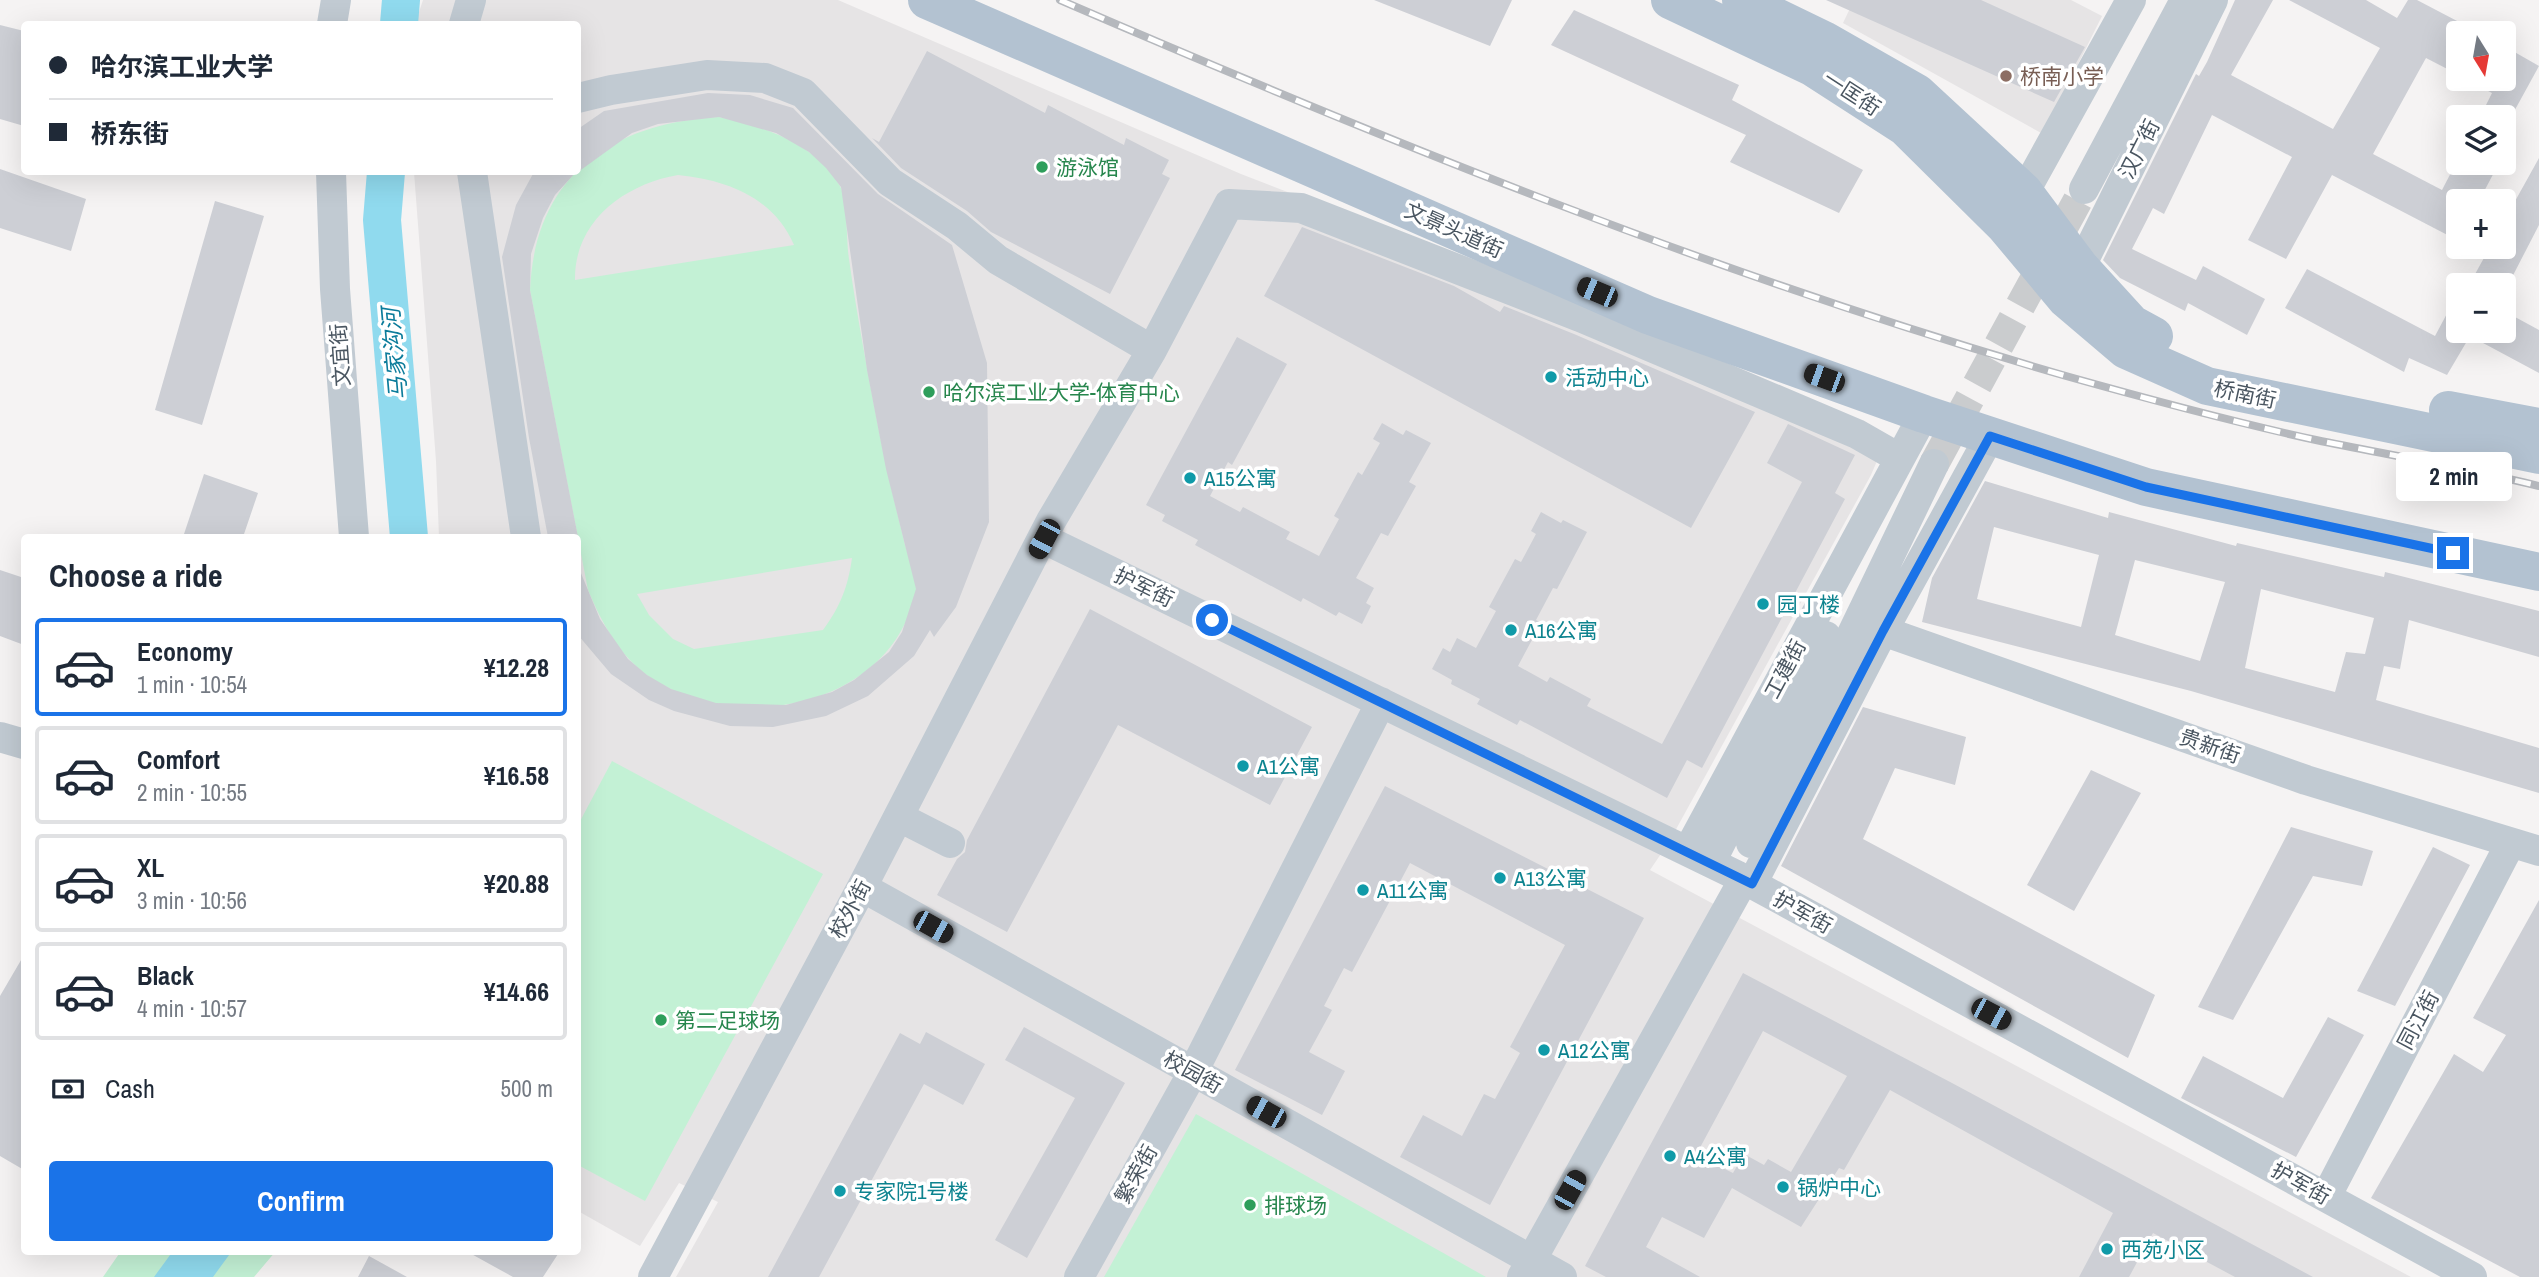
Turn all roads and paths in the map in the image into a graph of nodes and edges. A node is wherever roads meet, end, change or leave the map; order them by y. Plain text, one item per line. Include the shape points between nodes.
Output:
1 (336, 0) edge
2 (471, 0) edge
3 (927, 0) edge
4 (1670, 0) edge
5 (1741, 0) edge
6 (2131, 0) edge
7 (2164, 0) edge
8 (2185, 0) edge
9 (2213, 0) edge
10 (332, 21) edge
11 (465, 21) edge
12 (581, 97) edge
13 (331, 175) edge
14 (472, 175) edge
15 (2024, 192) junction
16 (2005, 226) junction
17 (2073, 283) junction
18 (1152, 350) junction
19 (1924, 414) junction
20 (2539, 427) edge
21 (1990, 436) junction
22 (2539, 455) edge
23 (1917, 459) junction
24 (354, 534) edge
25 (526, 534) edge
26 (1044, 539) junction
27 (2539, 572) edge
28 (1883, 631) junction
29 (1381, 702) junction
30 (0, 737) edge
31 (21, 743) edge
32 (899, 817) junction
33 (950, 843) dead end
34 (2510, 844) junction
35 (2539, 851) edge
36 (1726, 870) junction
37 (862, 887) junction
38 (1193, 1072) junction
39 (2326, 1197) junction
40 (1527, 1268) edge
41 (653, 1277) edge
42 (1079, 1277) edge
43 (1562, 1277) edge
44 (2472, 1277) edge

1 - 10 street
2 - 11 street
3 - 19 main road, 文景头道街 via 1648,315
4 - 16 main road, 一匡街 via 1812,66 1905,127
5 - 15 main road, 一匡街 via 1917,93
6 - 15 street
7 - 8 street, 汉广街 via 2076,186
9 - 17 street, 汉广街
12 - 18 street via 707,75 765,78 803,93 890,182 957,226 998,260
13 - 24 street, 文宜街
14 - 25 street
15 - 16 street
15 - 17 main road, 桥南街
16 - 17 main road, 桥南街
17 - 20 main road, 桥南街 via 2132,324 2186,353 2227,368
17 - 22 main road, 桥南街 via 2126,350 2207,386
18 - 23 street, 校外街 via 1229,204 1301,208 1580,317
18 - 26 street, 校外街
19 - 21 main road, 文景头道街
19 - 23 street, 工建街
21 - 27 main road, 文景头道街 via 2146,487
21 - 28 street, 工建街
23 - 36 street, 工建街
23 - 36 street, 工建街
26 - 29 street, 护军街
26 - 32 street, 校外街
28 - 34 street, 贵新街 via 2306,779
28 - 36 street, 工建街
29 - 36 street, 护军街
29 - 38 street, 繁荣街
30 - 31 street
32 - 33 street
32 - 37 street, 校外街
34 - 35 street, 贵新街
34 - 39 street, 同江街
36 - 39 street, 护军街
36 - 40 street, 工建街
37 - 38 street, 校园街
37 - 41 street, 校外街
38 - 40 street, 校园街
38 - 42 street, 繁荣街
39 - 44 street, 护军街
40 - 43 street, 校园街

